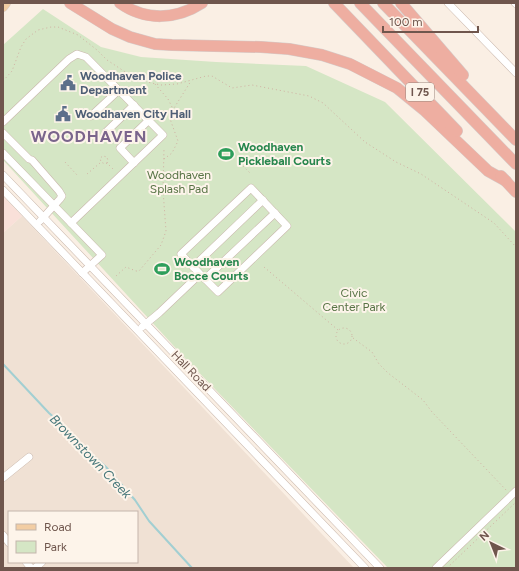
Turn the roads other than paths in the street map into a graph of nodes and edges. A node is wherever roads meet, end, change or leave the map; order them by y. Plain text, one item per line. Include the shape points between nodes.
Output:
1 (6, 3) edge
2 (70, 3) edge
3 (120, 3) edge
4 (202, 3) edge
5 (334, 3) edge
6 (360, 3) edge
7 (383, 3) edge
8 (401, 3) edge
9 (448, 3) edge
10 (3, 7) edge
11 (516, 73) edge
12 (119, 90) junction
13 (134, 105) junction
14 (91, 116) dead end
15 (149, 120) junction
16 (498, 121) junction
17 (3, 122) edge
18 (106, 132) dead end
19 (3, 133) edge
20 (516, 140) edge
21 (3, 153) edge
22 (134, 163) junction
23 (516, 164) edge
24 (3, 175) edge
25 (506, 181) junction
26 (3, 190) edge
27 (516, 192) edge
28 (263, 200) junction
29 (54, 206) junction
30 (275, 213) junction
31 (44, 218) junction
32 (71, 223) junction
33 (36, 225) junction
34 (90, 266) junction
35 (193, 267) junction
36 (82, 273) junction
37 (203, 277) junction
38 (145, 324) junction
39 (137, 331) junction
40 (237, 419) junction
41 (229, 426) junction
42 (30, 457) dead end
43 (3, 478) edge
44 (512, 492) edge
45 (365, 568) edge
46 (380, 568) edge
47 (436, 568) edge

1 - 10 main road
2 - 25 highway via 112,29 156,44 289,49 322,55 350,64 397,88 488,171
3 - 4 highway via 140,13 160,16 180,14
5 - 25 highway, I 75
6 - 23 highway, I 75
7 - 16 highway
8 - 16 highway via 492,108
9 - 11 street
12 - 13 street
12 - 14 street
12 - 17 street via 86,57 77,54
13 - 15 street
13 - 18 street
15 - 22 street via 163,135
15 - 22 street via 120,148
16 - 20 highway
19 - 29 street via 32,160 59,191 62,196
21 - 29 street
22 - 32 street
24 - 31 street, Hall Road
25 - 27 highway, I 75
26 - 33 street, Hall Road
28 - 30 street
28 - 35 street
28 - 35 street via 251,188 181,254
29 - 31 street
29 - 32 street
30 - 37 street
30 - 37 street via 287,226 224,287 218,292
31 - 33 street
31 - 34 street, Hall Road
32 - 34 street via 102,255
33 - 36 street, Hall Road
34 - 36 street
34 - 38 street, Hall Road
35 - 37 street
36 - 39 street, Hall Road
37 - 38 street
38 - 39 street
38 - 40 street, Hall Road
39 - 41 street, Hall Road
40 - 41 street
40 - 46 street, Hall Road
41 - 45 street, Hall Road
42 - 43 street
44 - 47 street

